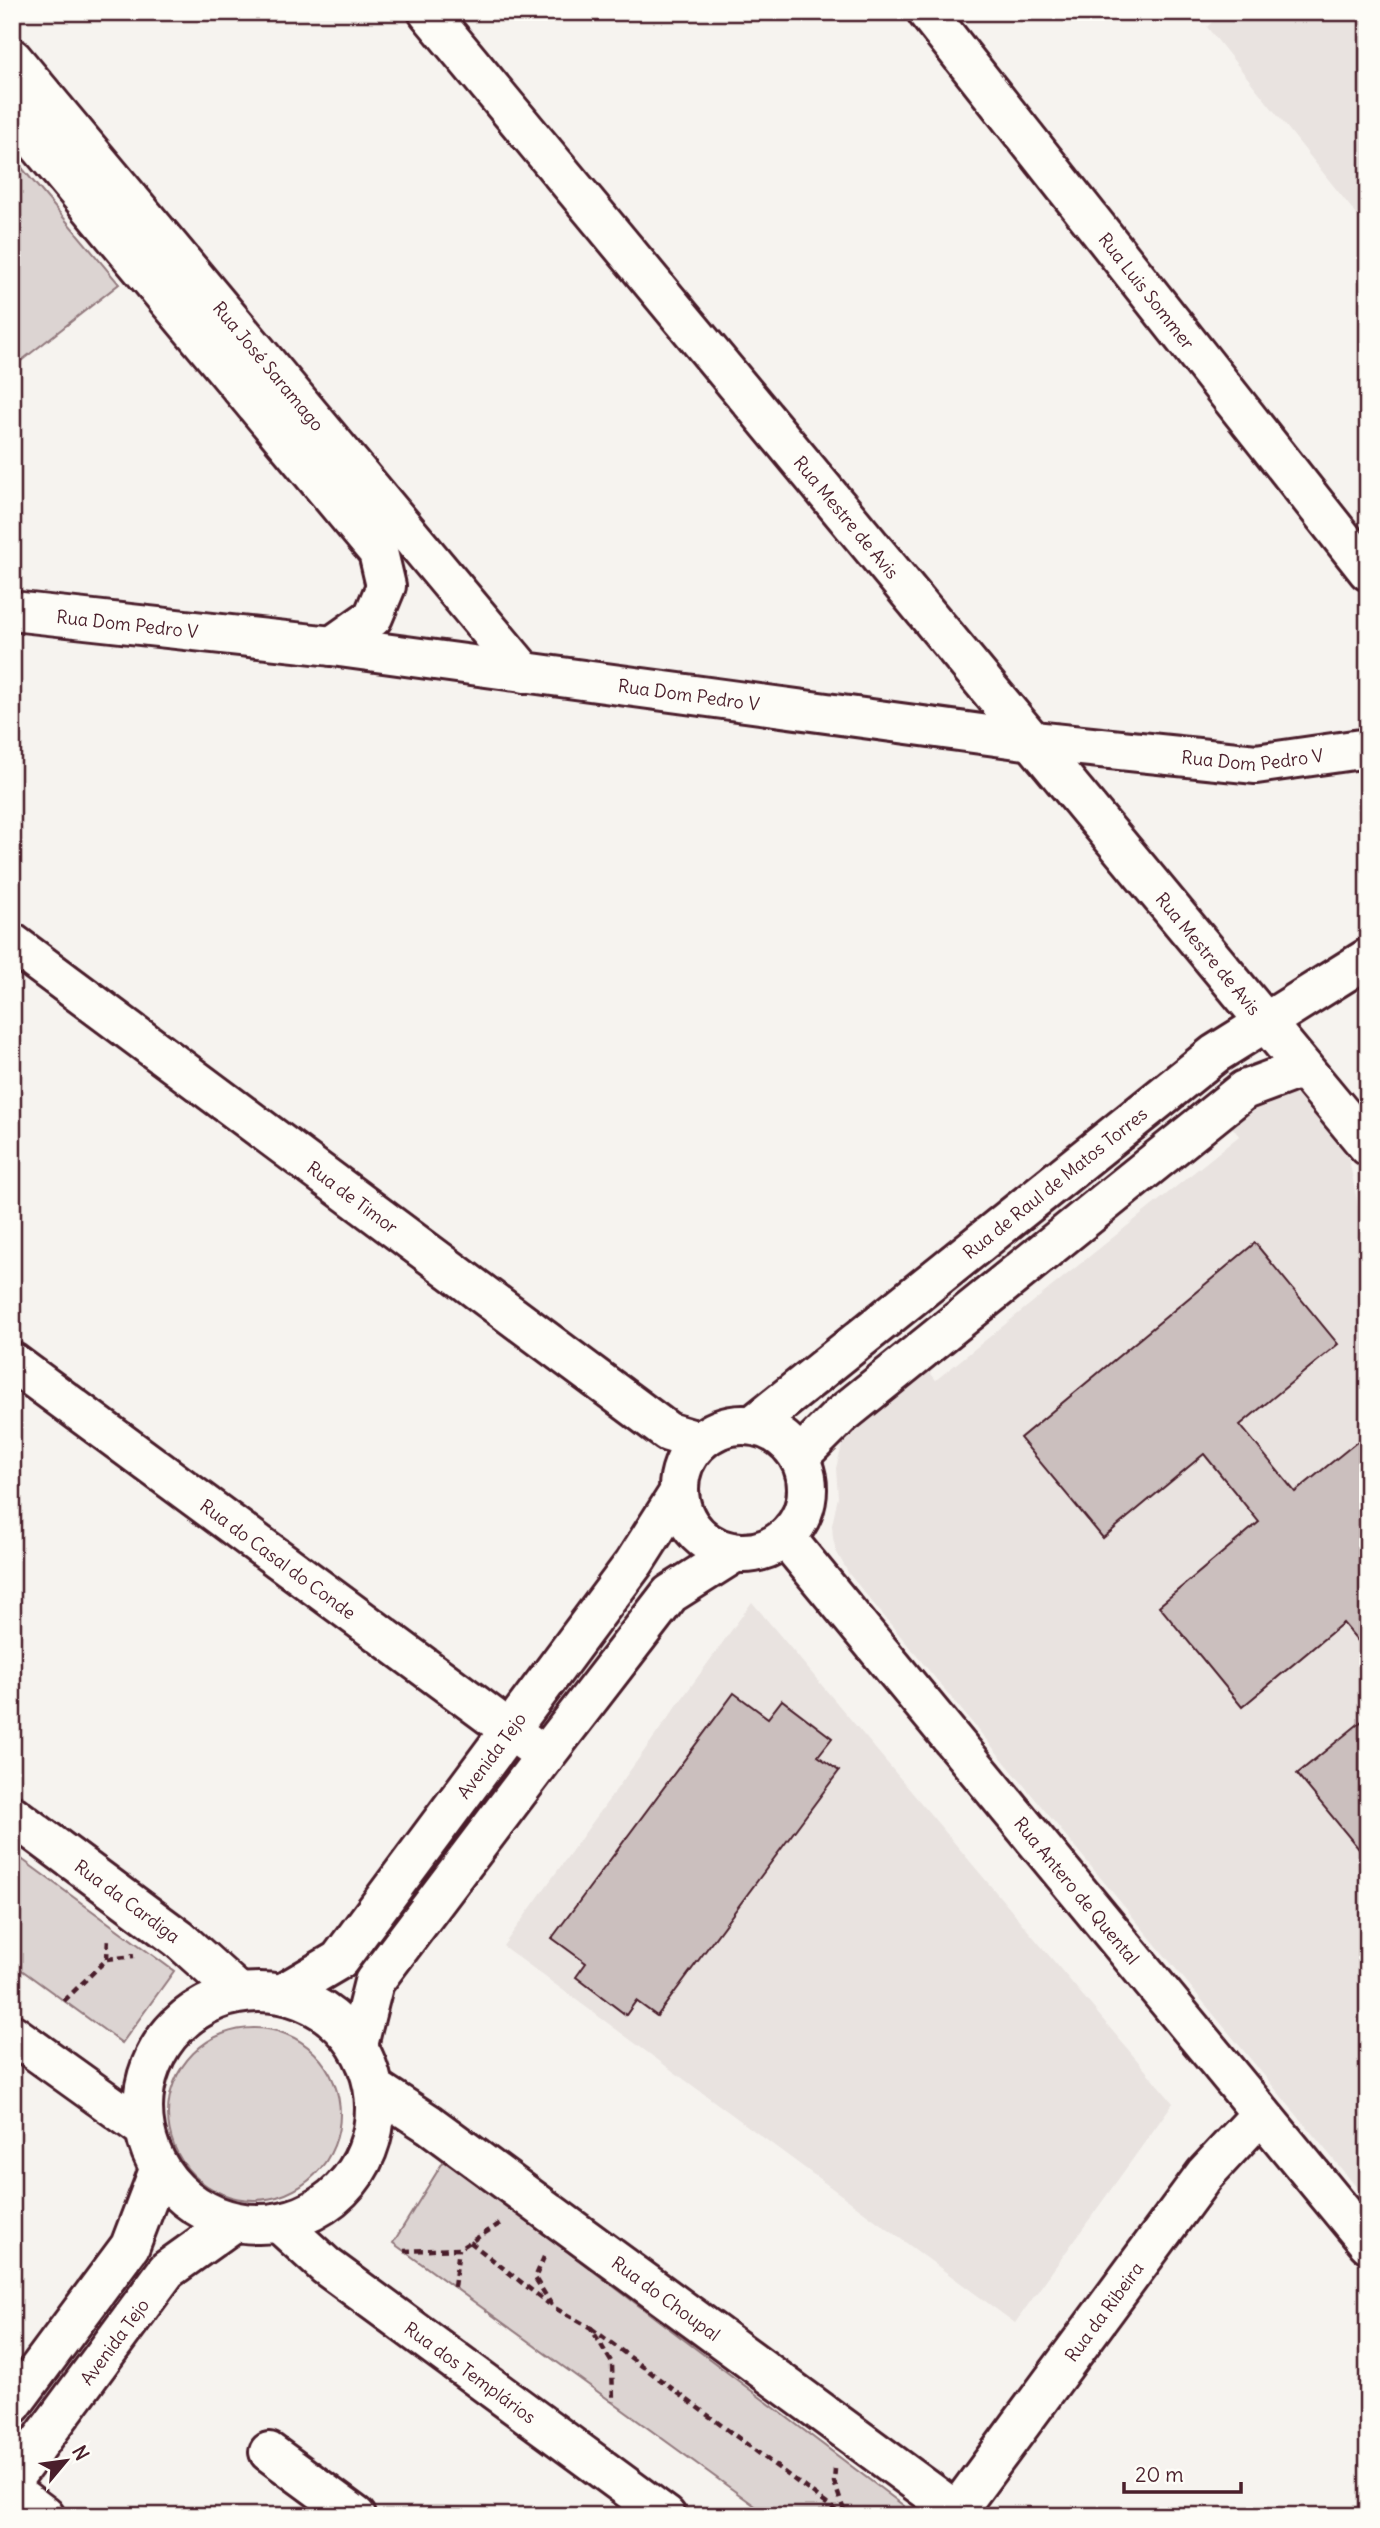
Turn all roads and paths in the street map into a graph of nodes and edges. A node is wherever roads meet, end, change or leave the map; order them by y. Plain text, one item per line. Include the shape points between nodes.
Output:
1 (428, 12) edge
2 (927, 12) edge
3 (12, 58) edge
4 (12, 113) edge
5 (1368, 571) edge
6 (12, 611) edge
7 (332, 646) junction
8 (525, 673) junction
9 (1033, 741) junction
10 (1368, 748) edge
11 (12, 943) edge
12 (1368, 958) edge
13 (1266, 1021) junction
14 (1303, 1068) junction
15 (1368, 1146) edge
16 (12, 1362) edge
17 (752, 1425) junction
18 (698, 1441) junction
19 (799, 1457) junction
20 (678, 1494) junction
21 (786, 1538) junction
22 (733, 1554) junction
23 (509, 1730) junction
24 (545, 1756) junction
25 (12, 1815) edge
26 (108, 1935) dead end
27 (141, 1956) dead end
28 (107, 1959) junction
29 (238, 1992) junction
30 (284, 1993) junction
31 (64, 2001) dead end
32 (12, 2035) edge
33 (358, 2045) junction
34 (374, 2088) junction
35 (1261, 2114) junction
36 (143, 2128) junction
37 (159, 2170) junction
38 (505, 2221) dead end
39 (233, 2222) junction
40 (279, 2223) junction
41 (470, 2242) junction
42 (1368, 2242) edge
43 (459, 2249) junction
44 (404, 2251) dead end
45 (546, 2252) dead end
46 (454, 2287) dead end
47 (553, 2308) junction
48 (591, 2328) junction
49 (612, 2402) dead end
50 (12, 2405) edge
51 (269, 2452) dead end
52 (835, 2464) dead end
53 (12, 2480) edge
54 (12, 2491) edge
55 (955, 2514) edge
56 (46, 2516) edge
57 (356, 2516) edge
58 (666, 2516) edge
59 (845, 2516) edge

1 - 9 street, Rua Mestre de Avis
2 - 5 street, Rua Luis Sommer
3 - 8 street, Rua José Saramago
4 - 7 street, Rua José Saramago via 377,552 386,586 373,617
6 - 7 street, Rua Dom Pedro V
7 - 8 street, Rua Dom Pedro V
8 - 9 street, Rua Dom Pedro V
9 - 10 street, Rua Dom Pedro V via 1256,764
9 - 13 street, Rua Mestre de Avis
11 - 18 street, Rua de Timor via 668,1432
12 - 13 street, Rua de Raul de Matos Torres
13 - 14 street, Rua Mestre de Avis
13 - 17 street, Rua de Raul de Matos Torres via 1215,1054
14 - 15 street, Rua Mestre de Avis
14 - 19 street via 1244,1090 840,1416
16 - 23 street, Rua do Casal do Conde
17 - 18 street via 723,1427
17 - 19 street via 779,1435
18 - 20 street via 682,1466
19 - 21 street via 807,1485 803,1514
20 - 22 street via 686,1522 706,1543
20 - 23 street, Avenida Tejo via 634,1563
21 - 22 street via 762,1552
21 - 35 street, Rua Antero de Quental
22 - 24 street via 670,1594
23 - 24 street, Rua do Casal do Conde
23 - 30 street, Avenida Tejo via 339,1961
24 - 33 street via 374,1982
25 - 29 street, Rua da Cardiga via 179,1939
26 - 28 path
27 - 28 path
28 - 31 path
29 - 30 street
29 - 36 street via 196,2008 162,2040 144,2081
30 - 33 street via 326,2012
32 - 36 street
33 - 34 street
34 - 40 street via 373,2134 355,2175 321,2207
34 - 55 street, Rua do Choupal
35 - 42 street, Rua Antero de Quental
35 - 55 street, Rua da Ribeira via 1205,2174
36 - 37 street
37 - 39 street via 192,2204
37 - 50 street via 131,2246
38 - 41 path
39 - 40 street
39 - 53 street, Avenida Tejo via 167,2270
40 - 58 street, Rua dos Templários via 326,2266
41 - 43 path
41 - 47 path
43 - 44 path
43 - 46 path
45 - 47 path via 535,2278
47 - 48 path
48 - 49 path via 612,2364
48 - 59 path
51 - 57 street
52 - 59 path via 834,2482
54 - 56 street

